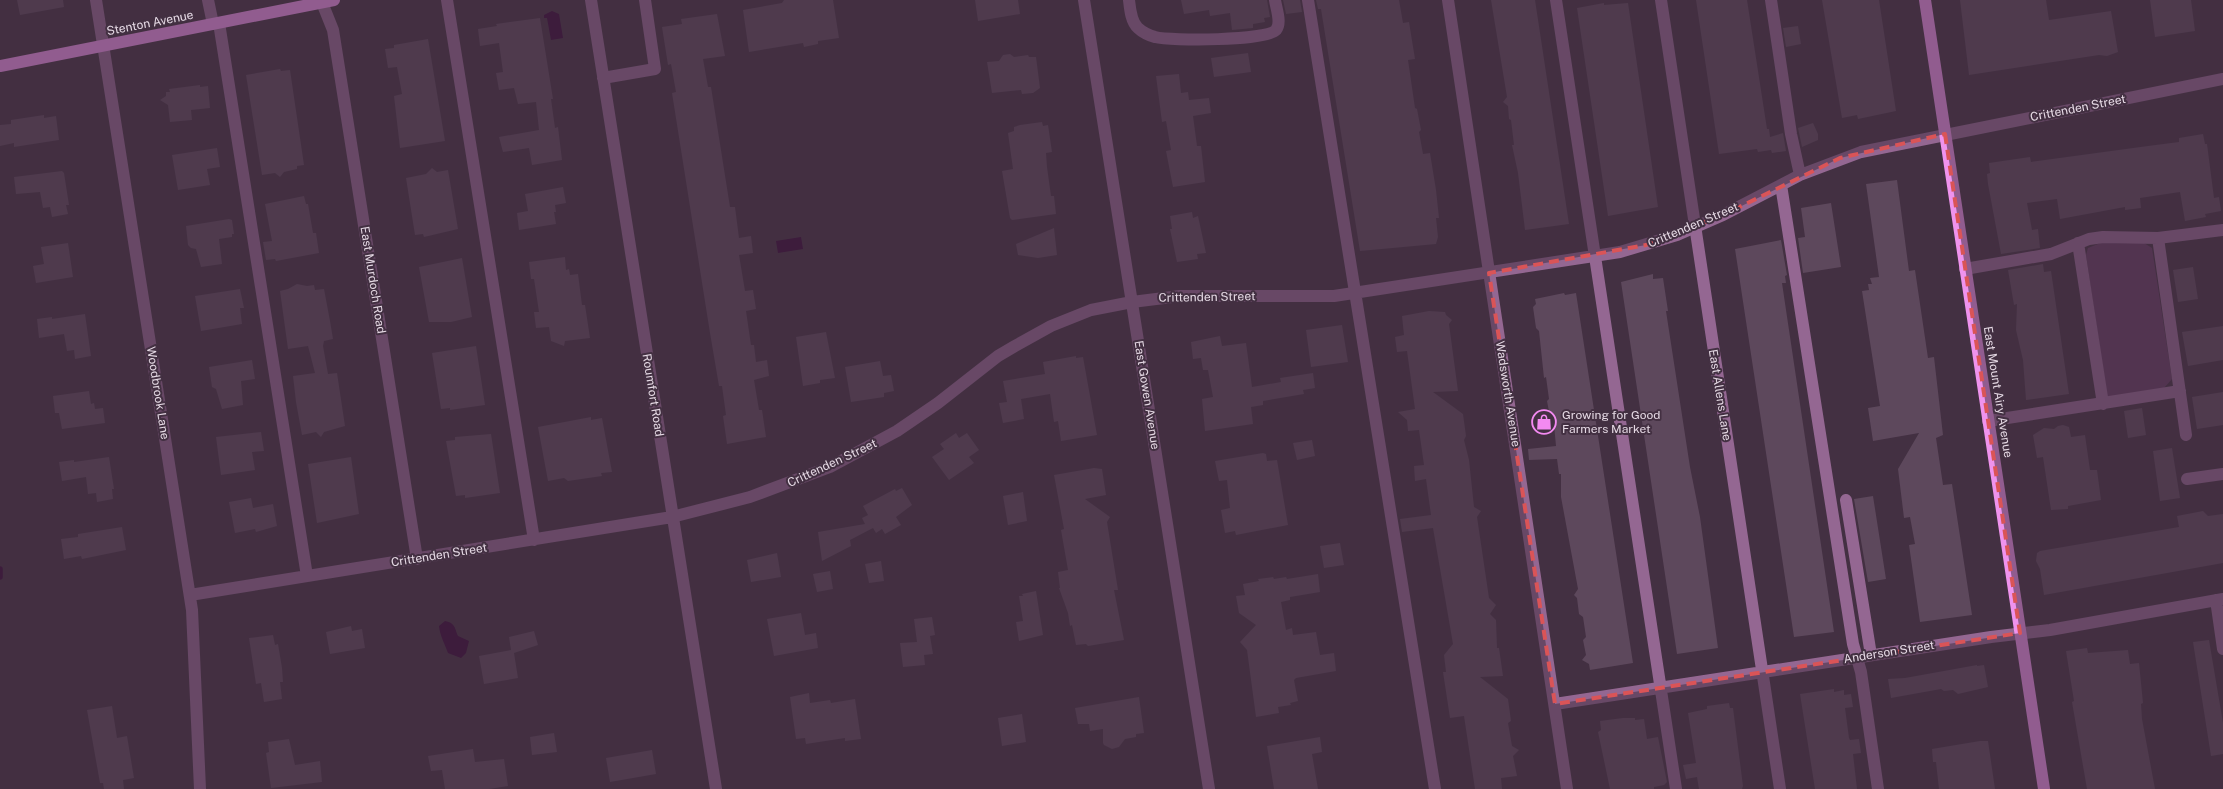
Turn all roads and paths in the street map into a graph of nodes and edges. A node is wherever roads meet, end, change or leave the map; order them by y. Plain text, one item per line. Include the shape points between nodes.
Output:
1 (96, 0) edge
2 (208, 0) edge
3 (447, 0) edge
4 (591, 0) edge
5 (645, 0) edge
6 (1084, 0) edge
7 (1129, 0) edge
8 (1275, 0) edge
9 (1308, 0) edge
10 (1448, 0) edge
11 (1556, 0) edge
12 (1661, 0) edge
13 (1771, 0) edge
14 (1925, 0) edge
15 (326, 1) edge
16 (216, 24) junction
17 (104, 46) junction
18 (0, 66) edge
19 (603, 78) junction
20 (2223, 79) edge
21 (1945, 134) junction
22 (1800, 175) junction
23 (1780, 184) junction
24 (1696, 227) junction
25 (2223, 230) edge
26 (2158, 238) junction
27 (2078, 243) junction
28 (1595, 257) junction
29 (1965, 269) junction
30 (1489, 273) junction
31 (1356, 294) junction
32 (1132, 302) junction
33 (2180, 391) junction
34 (2104, 404) junction
35 (1988, 421) junction
36 (2186, 435) dead end
37 (2223, 474) edge
38 (2187, 479) dead end
39 (1846, 500) dead end
40 (672, 518) junction
41 (534, 540) junction
42 (417, 559) junction
43 (307, 576) junction
44 (190, 595) junction
45 (2219, 600) edge
46 (2020, 633) junction
47 (2223, 649) edge
48 (1871, 655) junction
49 (1857, 657) junction
50 (1762, 672) junction
51 (1661, 688) junction
52 (1555, 704) junction
53 (200, 789) edge
54 (716, 789) edge
55 (1209, 789) edge
56 (1435, 789) edge
57 (1568, 789) edge
58 (1676, 789) edge
59 (1780, 789) edge
60 (1878, 789) edge
61 (2044, 789) edge

1 - 17 street, Woodbrook Lane
2 - 16 street
3 - 41 street
4 - 19 street, Roumfort Road
5 - 19 street via 655,69
6 - 32 street, East Gowen Avenue
7 - 8 street via 1136,27 1154,37 1172,39 1229,39 1270,34 1279,24
9 - 31 street
10 - 30 street, Wadsworth Avenue
11 - 28 street
12 - 24 street, East Allens Lane
13 - 22 street
14 - 21 main road, East Mount Airy Avenue
15 - 16 main road, Stenton Avenue
15 - 42 street, East Murdoch Road
16 - 17 main road, Stenton Avenue
16 - 43 street
17 - 18 main road, Stenton Avenue
17 - 44 street, Woodbrook Lane
19 - 40 street, Roumfort Road
20 - 21 street, Crittenden Street
21 - 22 street, Crittenden Street via 1862,152
21 - 29 main road, East Mount Airy Avenue
22 - 23 street, Crittenden Street
23 - 24 street, Crittenden Street
23 - 49 street
24 - 28 street, Crittenden Street via 1646,245
24 - 50 street, East Allens Lane
25 - 26 street
26 - 27 street via 2103,237
26 - 33 street
27 - 29 street via 2052,254
27 - 34 street
28 - 30 street, Crittenden Street
28 - 51 street
29 - 35 main road, East Mount Airy Avenue
30 - 31 street, Crittenden Street
30 - 52 street, Wadsworth Avenue
31 - 32 street, Crittenden Street via 1296,298 1189,295
31 - 56 street
32 - 40 street, Crittenden Street via 1077,314 1033,336 998,356 938,404 830,467 750,497
32 - 55 street, East Gowen Avenue
33 - 34 street
33 - 36 street
34 - 35 street
35 - 46 main road, East Mount Airy Avenue
37 - 38 street
39 - 48 street
40 - 41 street, Crittenden Street
40 - 54 street, Roumfort Road
41 - 42 street, Crittenden Street
42 - 43 street, Crittenden Street
43 - 44 street, Crittenden Street
44 - 53 street, Woodbrook Lane
45 - 46 street, Anderson Street
45 - 47 street
46 - 48 street, Anderson Street
46 - 61 main road, East Mount Airy Avenue
48 - 49 street, Anderson Street
49 - 50 street, Anderson Street
49 - 60 street
50 - 51 street, Anderson Street
50 - 59 street, East Allens Lane
51 - 52 street, Anderson Street
51 - 58 street
52 - 57 street, Wadsworth Avenue

